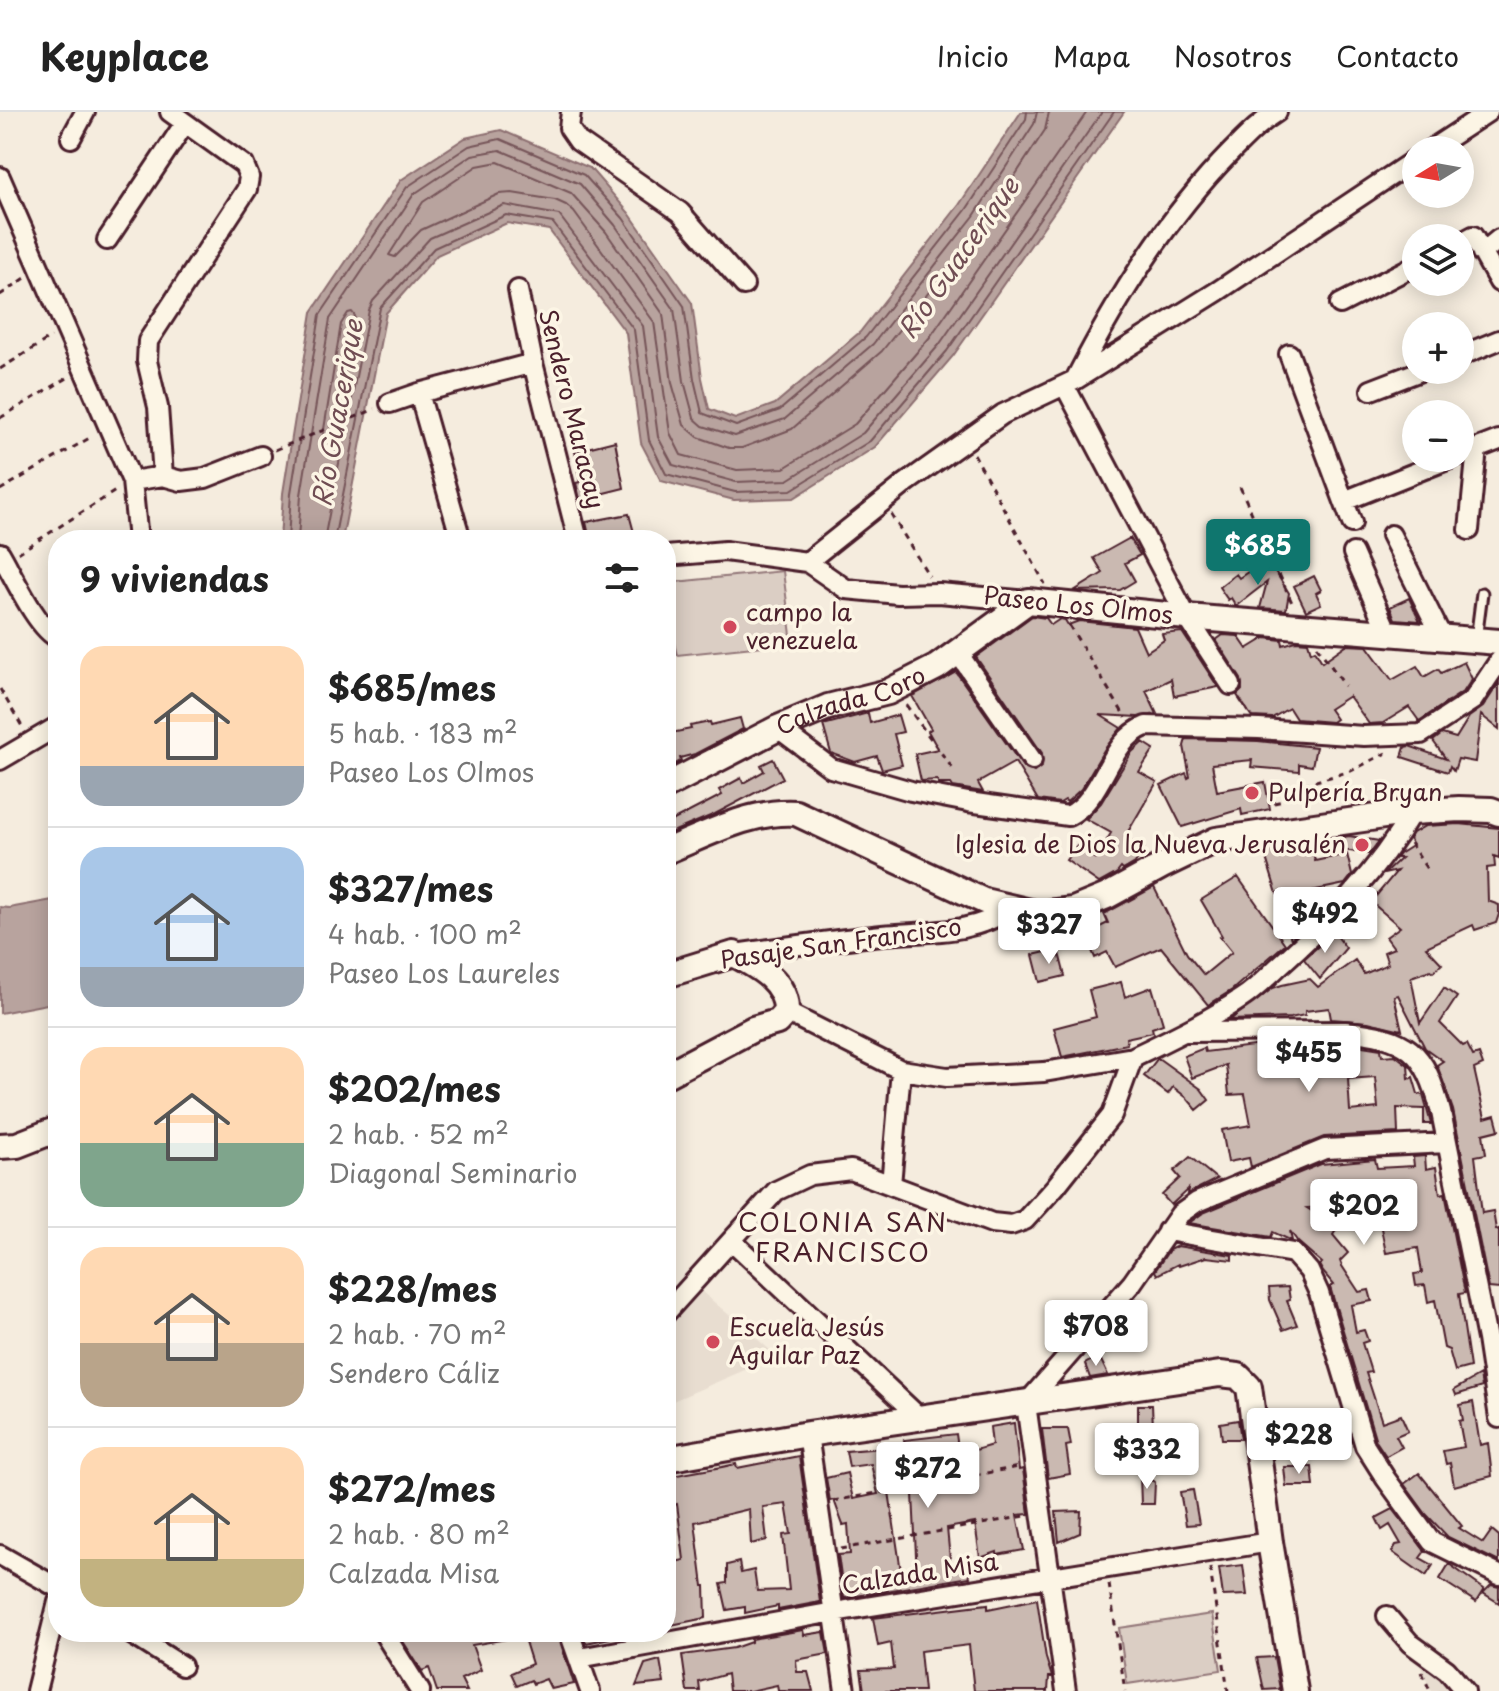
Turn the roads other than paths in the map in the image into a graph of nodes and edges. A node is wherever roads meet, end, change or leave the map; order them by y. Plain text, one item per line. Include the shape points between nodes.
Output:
1 (85, 112) edge
2 (571, 112) edge
3 (1277, 112) edge
4 (1488, 112) edge
5 (177, 117) edge
6 (1451, 136) edge
7 (71, 138) dead end
8 (1402, 168) edge
9 (0, 177) edge
10 (1474, 238) edge
11 (1499, 239) edge
12 (107, 240) dead end
13 (1482, 253) junction
14 (1402, 272) edge
15 (1499, 282) edge
16 (744, 285) dead end
17 (518, 290) dead end
18 (1340, 304) dead end
19 (1499, 340) edge
20 (1474, 350) edge
21 (1289, 354) dead end
22 (533, 363) junction
23 (1402, 378) edge
24 (1070, 383) junction
25 (1371, 390) dead end
26 (419, 393) junction
27 (390, 403) road end
28 (1499, 440) edge
29 (1474, 449) edge
30 (261, 456) road end
31 (1417, 472) edge
32 (1469, 472) edge
33 (163, 476) junction
34 (132, 481) junction
35 (1344, 501) junction
36 (1352, 523) dead end
37 (137, 530) edge
38 (458, 530) edge
39 (575, 530) edge
40 (1469, 530) dead end
41 (1391, 535) dead end
42 (1353, 553) dead end
43 (676, 555) edge
44 (2, 557) edge
45 (807, 562) junction
46 (1482, 593) dead end
47 (1028, 601) junction
48 (1187, 617) junction
49 (48, 631) edge
50 (1388, 633) junction
51 (1442, 637) junction
52 (1487, 641) edge
53 (958, 653) junction
54 (1499, 661) edge
55 (1231, 685) road end
56 (778, 728) junction
57 (48, 732) edge
58 (0, 760) edge
59 (1032, 760) dead end
60 (676, 781) edge
61 (1499, 813) edge
62 (1407, 821) junction
63 (676, 847) edge
64 (1013, 908) junction
65 (734, 954) junction
66 (676, 972) edge
67 (786, 1012) junction
68 (1184, 1032) junction
69 (1133, 1057) junction
70 (676, 1070) edge
71 (901, 1070) junction
72 (48, 1133) edge
73 (1447, 1143) junction
74 (0, 1146) edge
75 (891, 1185) junction
76 (1167, 1231) junction
77 (732, 1241) junction
78 (676, 1302) edge
79 (1495, 1341) edge
80 (1026, 1404) junction
81 (920, 1418) junction
82 (1499, 1418) edge
83 (808, 1434) junction
84 (676, 1457) edge
85 (1270, 1542) junction
86 (0, 1555) edge
87 (1499, 1575) edge
88 (1050, 1578) junction
89 (48, 1582) edge
90 (834, 1612) junction
91 (1387, 1616) dead end
92 (676, 1641) edge
93 (48, 1642) edge
94 (144, 1642) edge
95 (389, 1642) edge
96 (573, 1642) edge
97 (668, 1642) edge
98 (579, 1658) junction
99 (182, 1666) dead end
100 (36, 1691) edge
101 (420, 1691) edge
102 (590, 1691) edge
103 (845, 1691) edge
104 (1066, 1691) edge
105 (1295, 1691) edge
106 (1465, 1691) edge

1 - 7 street
2 - 16 street via 569,128 578,141 680,212
3 - 24 street via 1261,121 1200,183 1140,266
4 - 6 street
5 - 12 street
5 - 33 street via 244,165 249,177 247,189 148,341
8 - 24 street
9 - 34 street
10 - 13 street
11 - 13 street
13 - 15 street
14 - 18 street
17 - 22 street, Sendero Maracay
19 - 20 street
21 - 35 street
22 - 26 street
22 - 39 street, Sendero Maracay
23 - 25 street
24 - 45 street via 1003,414
24 - 48 street
26 - 27 street
26 - 38 street
28 - 29 street
30 - 33 street via 205,478 181,481
31 - 35 street
32 - 40 street
33 - 34 street
34 - 37 street
35 - 36 street
41 - 51 street
42 - 50 street
43 - 45 street, Paseo Los Olmos via 725,551
44 - 49 street
45 - 47 street, Paseo Los Olmos via 846,589
46 - 52 lane
47 - 48 street, Paseo Los Olmos
47 - 53 street, Calzada Coro
48 - 50 street, Paseo Los Olmos
48 - 55 street
50 - 51 street, Paseo Los Olmos
51 - 52 street, Paseo Los Olmos
53 - 56 street, Calzada Coro via 895,689 828,707
53 - 59 street
54 - 56 street via 1473,700 1421,734 1146,726 1122,742 1090,798 1068,816 911,791 831,768
56 - 60 street, Calzada Coro
57 - 58 street
61 - 62 street via 1459,809
62 - 64 street via 1216,840 1073,910 1039,914
62 - 68 street via 1354,892 1299,949 1244,997
63 - 64 street via 751,818 796,813 984,901
64 - 65 street, Pasaje San Francisco via 994,920 956,931
65 - 66 street, Pasaje San Francisco
65 - 67 street via 773,979 786,999
67 - 70 street via 777,1022 740,1035
67 - 71 street
68 - 69 street
68 - 73 street via 1345,1031 1396,1040 1418,1056 1433,1079
69 - 71 street via 1044,1072 947,1077
69 - 75 street via 1112,1115 1025,1220 992,1223
71 - 75 street
72 - 74 street
73 - 76 street via 1325,1149 1197,1202
73 - 79 street
75 - 77 street via 851,1170 810,1175 776,1191
76 - 80 street via 1132,1283
76 - 87 street via 1293,1253 1319,1293 1365,1446 1386,1479 1432,1542
77 - 78 street
77 - 81 street
79 - 82 street
80 - 81 street
80 - 85 street via 1220,1374 1238,1376 1249,1387
80 - 88 street
81 - 83 street
83 - 84 street
83 - 90 street
85 - 88 street, Calzada Misa
85 - 105 street
86 - 89 street
88 - 90 street, Calzada Misa
88 - 104 street
90 - 92 street, Calzada Misa
90 - 103 street
91 - 106 street
93 - 100 street
94 - 99 street
95 - 101 street
96 - 98 street
97 - 98 street, Calzada Misa
98 - 102 street

